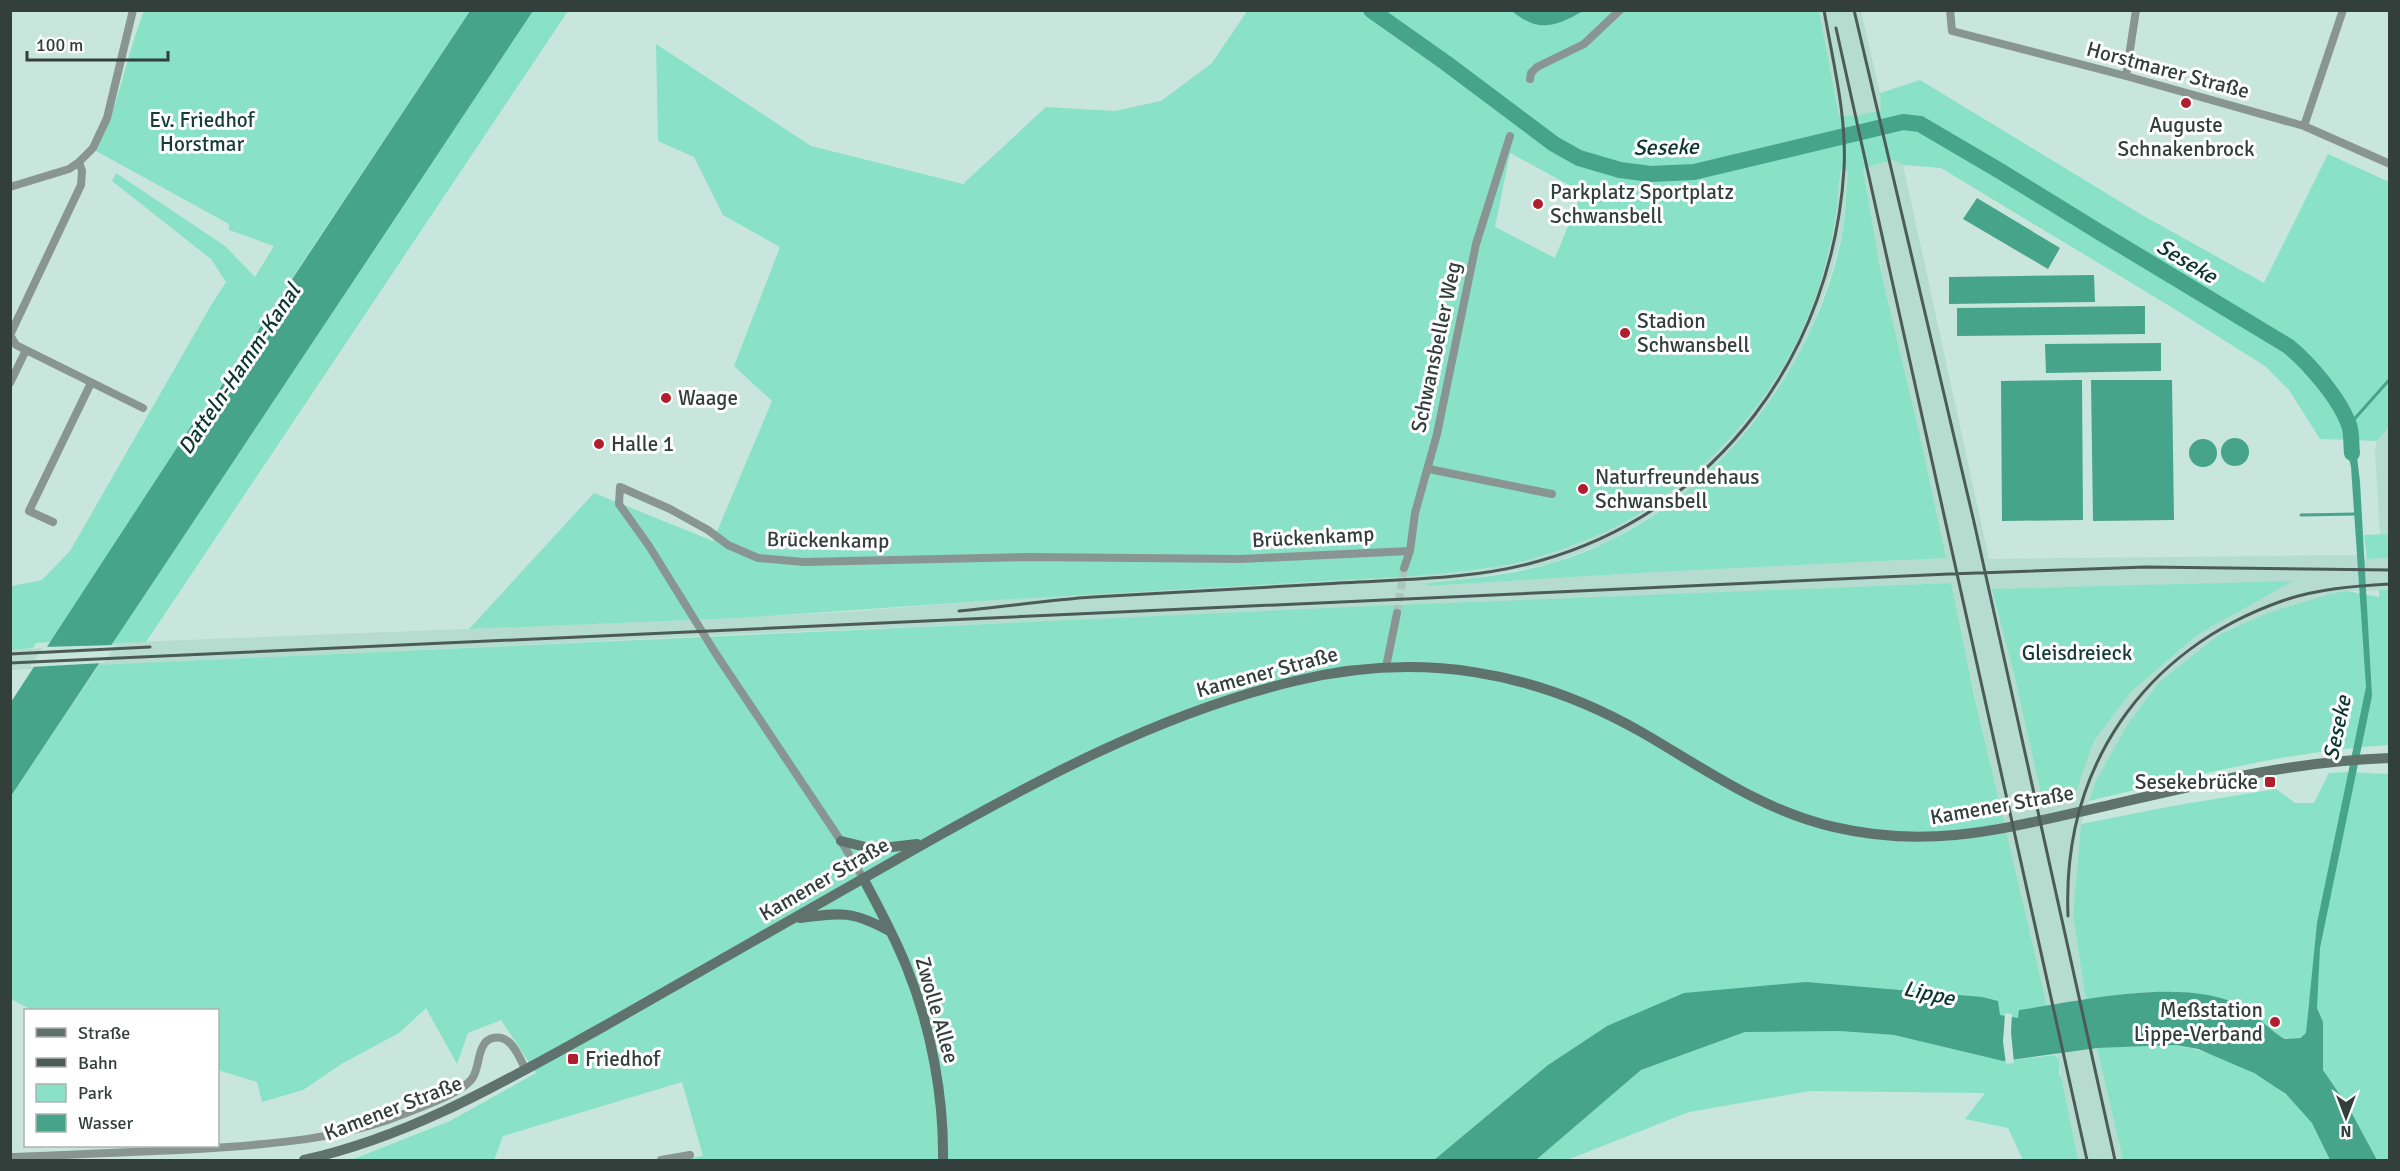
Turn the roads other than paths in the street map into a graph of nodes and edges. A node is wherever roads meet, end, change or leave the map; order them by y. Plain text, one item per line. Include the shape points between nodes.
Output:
1 (133, 10) edge
2 (1620, 10) edge
3 (1950, 10) edge
4 (2136, 10) edge
5 (2343, 10) edge
6 (2126, 76) junction
7 (1530, 79) dead end
8 (2304, 126) junction
9 (1510, 136) dead end
10 (79, 162) junction
11 (2390, 164) edge
12 (10, 187) edge
13 (10, 335) edge
14 (26, 350) junction
15 (91, 382) junction
16 (10, 383) edge
17 (143, 408) dead end
18 (1429, 469) junction
19 (1552, 494) dead end
20 (53, 522) dead end
21 (1410, 551) junction
22 (1404, 568) tunnel mouth
23 (1397, 613) tunnel mouth
24 (1386, 668) junction
25 (2390, 758) edge
26 (841, 841) junction
27 (927, 843) junction
28 (863, 878) junction
29 (794, 919) junction
30 (891, 932) junction
31 (526, 1070) junction
32 (219, 1146) edge
33 (201, 1147) edge
34 (690, 1155) dead end
35 (10, 1157) edge
36 (304, 1161) edge
37 (661, 1161) edge
38 (944, 1161) edge

1 - 10 street via 105,126
2 - 7 street via 1584,44 1537,67
3 - 6 street, Horstmarer Straße via 1952,31
4 - 6 street
5 - 8 street
6 - 8 street, Horstmarer Straße
8 - 11 street, Horstmarer Straße
9 - 18 street, Schwansbeller Weg via 1476,244
10 - 12 street via 57,174
10 - 13 street via 81,185
13 - 14 street via 16,345
14 - 15 street
14 - 16 street
15 - 17 street
15 - 20 street via 29,511
18 - 19 street
18 - 21 street, Schwansbeller Weg via 1415,513
21 - 22 street, Schwansbeller Weg
21 - 26 street, Brückenkamp via 1241,559 758,558 620,487 619,504
23 - 24 street
24 - 25 main road, Kamener Straße via 1481,673 1524,681 1601,710 1771,806 1829,826 1897,837 1929,839 1991,831 2260,771
24 - 27 main road, Kamener Straße via 1342,671 1294,681 1190,713 1085,758
26 - 27 main road via 874,849
26 - 28 street, Brückenkamp
27 - 28 main road, Kamener Straße
28 - 29 main road, Kamener Straße
28 - 30 main road, Zwolle Allee
29 - 30 main road via 854,914
29 - 31 main road, Kamener Straße
30 - 38 main road, Zwolle Allee via 917,996 933,1058
31 - 32 street, Kamener Straße via 511,1044 496,1037 483,1046 471,1080 411,1111 356,1129
31 - 36 main road, Kamener Straße via 475,1098 404,1129
33 - 35 street, Kamener Straße
34 - 37 street

